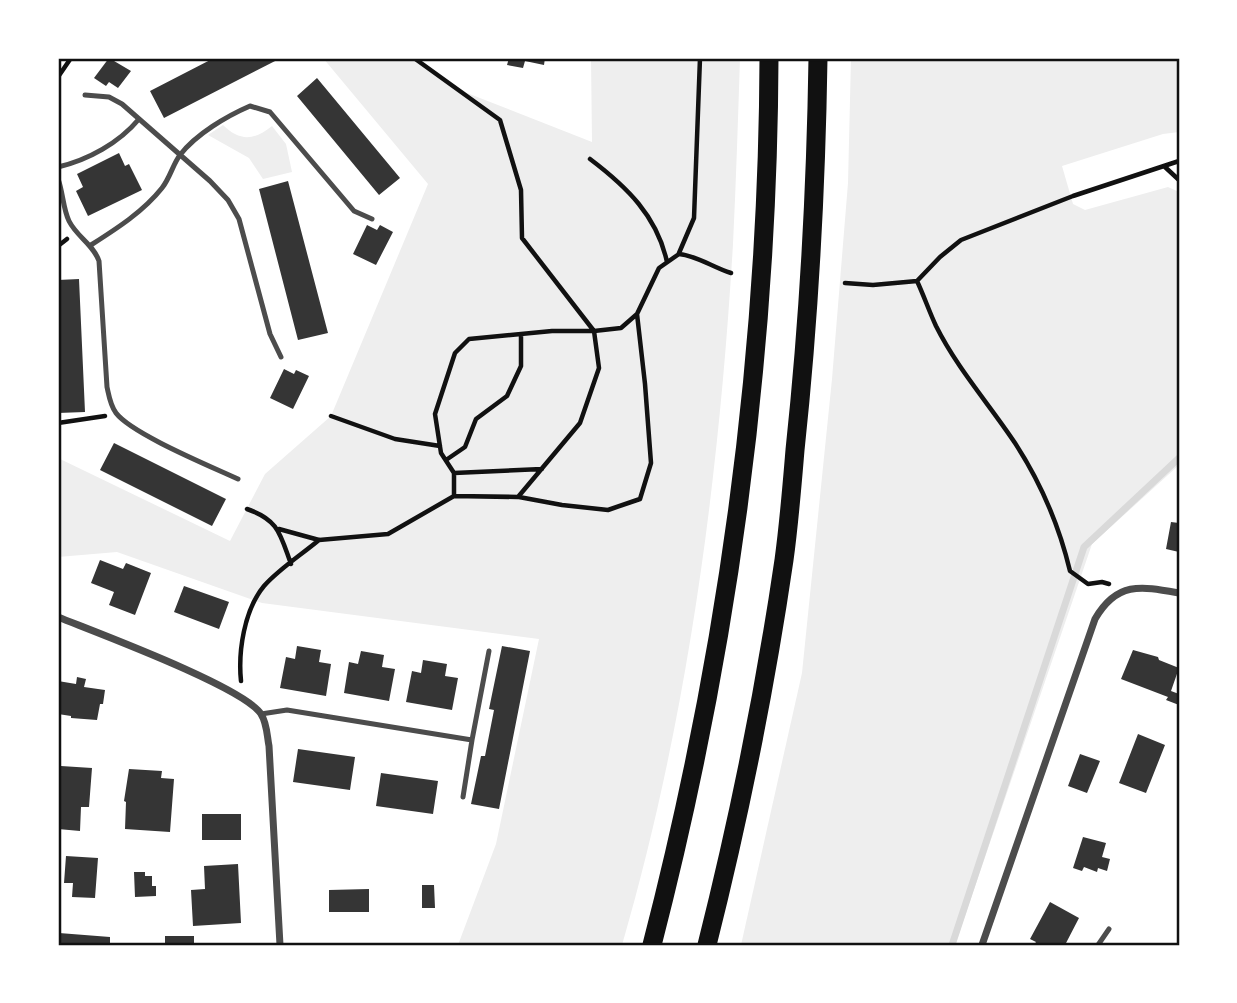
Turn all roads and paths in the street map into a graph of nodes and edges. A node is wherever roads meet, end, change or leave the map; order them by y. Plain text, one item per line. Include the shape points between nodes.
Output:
1 (71, 58) edge
2 (414, 58) edge
3 (700, 58) edge
4 (769, 58) edge
5 (818, 58) edge
6 (58, 76) edge
7 (85, 95) dead end
8 (139, 119) junction
9 (180, 155) junction
10 (590, 159) dead end
11 (1179, 161) edge
12 (1164, 166) junction
13 (58, 167) edge
14 (58, 179) edge
15 (1179, 180) edge
16 (372, 219) dead end
17 (90, 245) junction
18 (679, 254) junction
19 (667, 262) junction
20 (731, 273) dead end
21 (917, 281) junction
22 (845, 283) dead end
23 (637, 314) junction
24 (594, 331) junction
25 (521, 334) junction
26 (281, 357) dead end
27 (117, 414) junction
28 (331, 416) dead end
29 (58, 423) edge
30 (440, 446) junction
31 (446, 460) junction
32 (542, 469) junction
33 (454, 472) junction
34 (238, 479) dead end
35 (454, 496) junction
36 (518, 497) junction
37 (247, 509) dead end
38 (279, 529) junction
39 (319, 540) junction
40 (291, 564) junction
41 (1109, 584) dead end
42 (1179, 593) edge
43 (58, 617) edge
44 (489, 651) dead end
45 (243, 699) junction
46 (261, 714) junction
47 (472, 740) junction
48 (463, 797) dead end
49 (1109, 929) dead end
50 (280, 945) edge
51 (652, 945) edge
52 (707, 945) edge
53 (982, 945) edge
54 (1098, 945) edge

1 - 6 path
2 - 24 path via 500,120 521,190 522,237
3 - 18 path via 694,218
4 - 51 highway via 763,269 733,547 703,728
5 - 52 highway via 810,278 784,558 755,735
7 - 8 lane via 109,97
8 - 9 lane
8 - 13 lane via 104,148
9 - 16 lane via 226,117 250,106 270,112 354,211
9 - 17 lane via 162,188 128,221
9 - 26 lane via 228,200 239,219 270,334
10 - 19 path via 638,201 662,241
11 - 12 path
12 - 15 path
12 - 21 path via 961,240
14 - 17 lane via 68,219
17 - 27 lane via 100,270 107,387
18 - 19 path
18 - 20 path via 695,256
19 - 23 path via 659,268
21 - 22 path
21 - 41 path via 937,326 1042,489 1070,571 1088,584
23 - 24 path via 621,328
23 - 36 path via 651,463 640,499 608,510
24 - 25 path
24 - 32 path via 599,368 580,423
25 - 30 path via 469,338 455,353 435,414
25 - 31 path via 521,366 507,396 476,419 465,447
27 - 29 path
27 - 34 lane via 133,428
28 - 30 path via 395,439
30 - 31 path
31 - 33 path
32 - 33 path
32 - 36 path
33 - 35 path
35 - 36 path
35 - 39 path via 388,534
37 - 38 path via 264,515
38 - 39 path
38 - 40 path
39 - 40 path
40 - 45 path via 263,587 248,615 239,666
42 - 53 street via 1137,587 1123,591 1104,604 1095,619
43 - 45 street via 181,667
44 - 47 lane
45 - 46 street
46 - 47 lane via 287,710
46 - 50 street via 269,746
47 - 48 lane
49 - 54 lane

